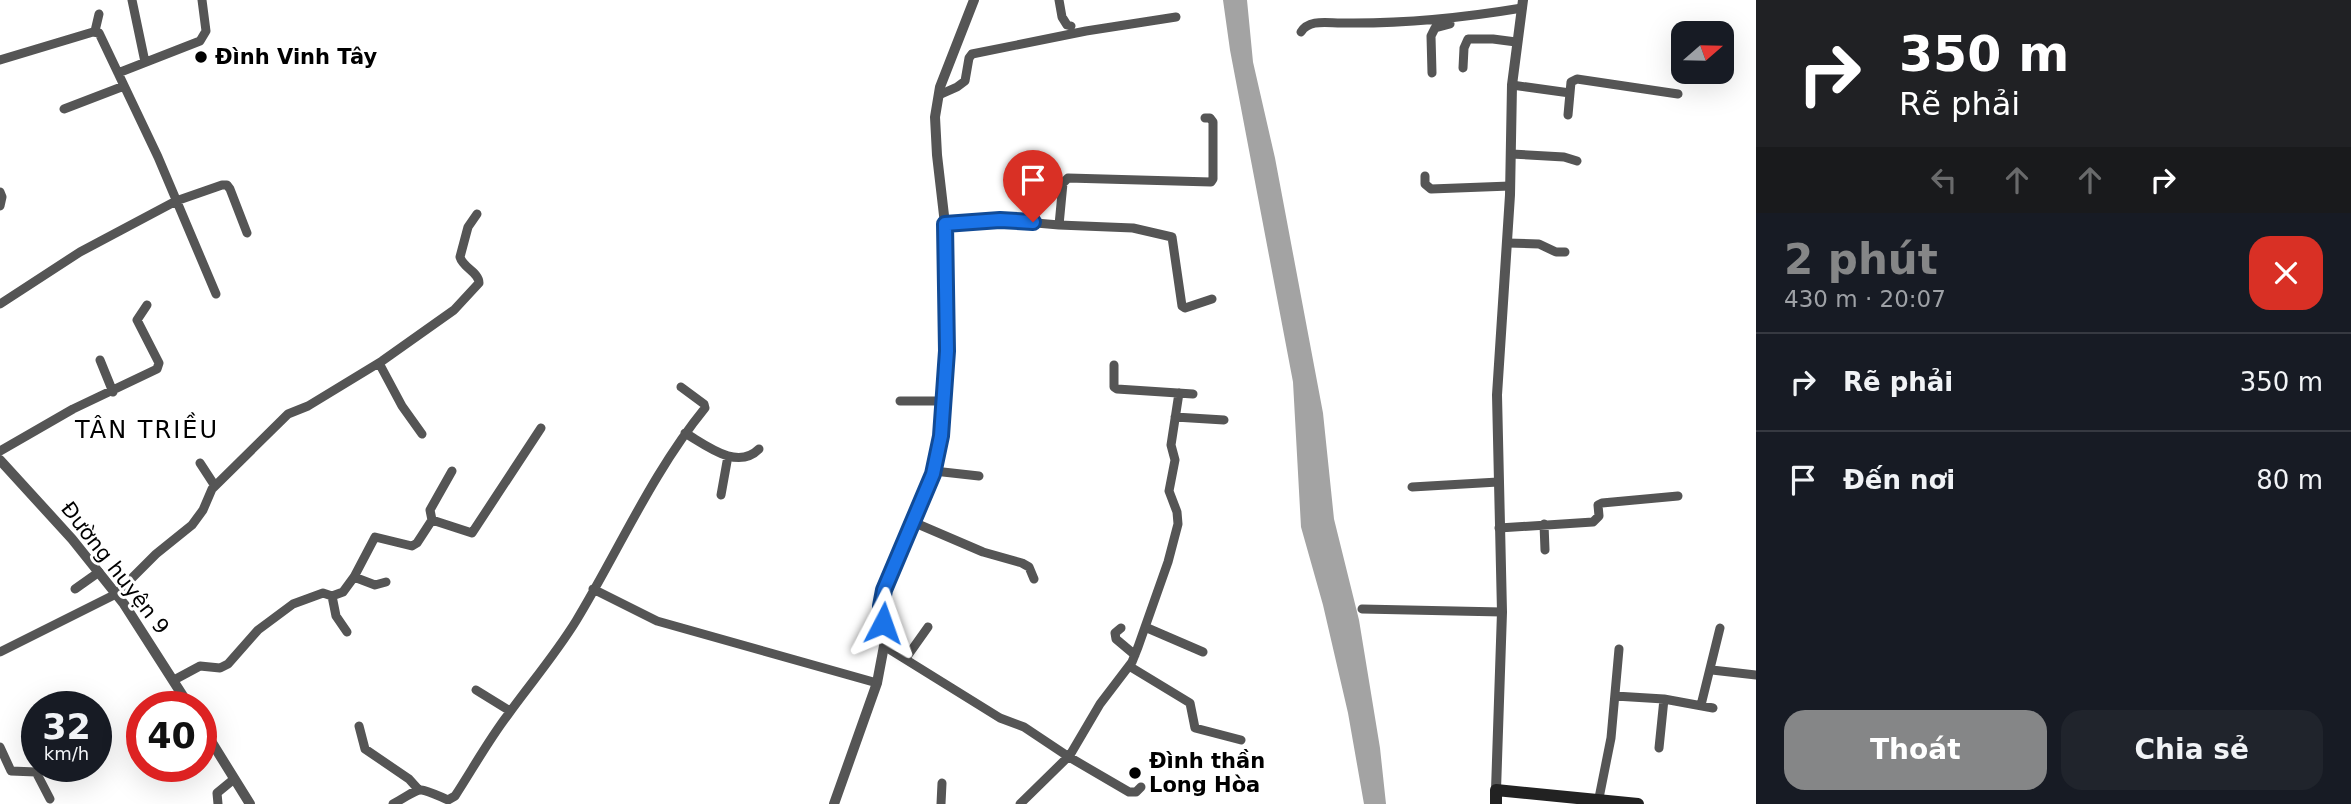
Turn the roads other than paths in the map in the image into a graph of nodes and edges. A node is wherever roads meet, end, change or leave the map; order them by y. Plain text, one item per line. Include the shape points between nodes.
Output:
1 (132, 0) edge
2 (202, 0) edge
3 (974, 0) edge
4 (1059, 0) edge
5 (1522, 7) edge
6 (99, 14) dead end
7 (1176, 17) dead end
8 (1071, 26) dead end
9 (95, 31) junction
10 (1301, 32) dead end
11 (1516, 42) junction
12 (0, 60) edge
13 (145, 62) junction
14 (1464, 68) dead end
15 (118, 73) junction
16 (1432, 73) dead end
17 (1512, 85) junction
18 (124, 86) junction
19 (1570, 93) junction
20 (1678, 94) dead end
21 (939, 95) junction
22 (64, 109) dead end
23 (1568, 116) dead end
24 (1205, 118) dead end
25 (1511, 154) junction
26 (1577, 161) dead end
27 (1425, 176) dead end
28 (1510, 186) junction
29 (0, 192) edge
30 (176, 201) junction
31 (0, 206) edge
32 (477, 214) dead end
33 (945, 224) junction
34 (1059, 225) junction
35 (247, 233) dead end
36 (1507, 243) junction
37 (1565, 252) dead end
38 (216, 294) dead end
39 (1212, 299) dead end
40 (0, 304) edge
41 (147, 305) dead end
42 (100, 359) dead end
43 (379, 363) junction
44 (1114, 365) dead end
45 (681, 387) dead end
46 (113, 392) junction
47 (1179, 393) junction
48 (1193, 394) dead end
49 (900, 401) dead end
50 (944, 401) junction
51 (1175, 417) junction
52 (1224, 420) dead end
53 (541, 428) dead end
54 (685, 433) junction
55 (422, 434) dead end
56 (759, 449) dead end
57 (0, 451) edge
58 (728, 456) junction
59 (0, 460) edge
60 (200, 463) dead end
61 (452, 471) dead end
62 (934, 471) junction
63 (979, 476) dead end
64 (1498, 482) junction
65 (215, 486) junction
66 (1412, 487) dead end
67 (722, 495) dead end
68 (1678, 496) dead end
69 (432, 520) junction
70 (913, 522) junction
71 (1544, 524) junction
72 (1499, 528) junction
73 (1545, 550) dead end
74 (99, 572) junction
75 (354, 577) junction
76 (1034, 579) dead end
77 (386, 582) dead end
78 (75, 589) dead end
79 (593, 589) junction
80 (116, 594) junction
81 (332, 596) junction
82 (1362, 609) dead end
83 (1502, 612) junction
84 (929, 627) dead end
85 (1145, 627) junction
86 (1121, 628) dead end
87 (1720, 628) dead end
88 (347, 632) dead end
89 (884, 646) junction
90 (1619, 649) dead end
91 (0, 652) edge
92 (1203, 652) dead end
93 (1135, 655) junction
94 (905, 658) junction
95 (1129, 666) junction
96 (1712, 670) junction
97 (1756, 675) edge
98 (174, 680) junction
99 (877, 683) junction
100 (476, 690) dead end
101 (181, 691) edge
102 (1615, 696) junction
103 (1664, 699) junction
104 (1701, 705) junction
105 (1713, 708) dead end
106 (510, 711) junction
107 (359, 726) dead end
108 (1241, 740) dead end
109 (0, 747) edge
110 (1659, 748) dead end
111 (217, 751) edge
112 (1069, 757) junction
113 (234, 779) junction
114 (942, 783) dead end
115 (1141, 787) dead end
116 (418, 789) junction
117 (1496, 790) junction
118 (1599, 798) junction
119 (50, 799) dead end
120 (218, 804) edge
121 (250, 804) edge
122 (393, 804) edge
123 (834, 804) edge
124 (941, 804) edge
125 (1020, 804) edge
126 (1496, 804) edge
127 (1638, 804) edge

1 - 13 street
2 - 13 street via 205,36
3 - 21 street
4 - 8 street via 1062,17
5 - 10 street via 1450,19 1318,23 1306,25
5 - 11 street
5 - 16 street via 1435,28
6 - 9 street
7 - 21 street via 972,54 965,81
9 - 12 street
9 - 15 street
11 - 14 street via 1468,39
11 - 17 street
13 - 15 street
15 - 18 street
17 - 19 street
17 - 25 street
18 - 22 street
18 - 30 street
19 - 20 street via 1571,82 1577,79
19 - 23 street
21 - 33 street via 935,117
24 - 34 street via 1213,121 1213,181 1068,178 1063,183
25 - 26 street
25 - 28 street
27 - 28 street via 1431,189
28 - 36 street
29 - 31 street
30 - 35 street via 227,185
30 - 38 street
30 - 40 street via 80,253
32 - 43 street via 468,227 460,261 480,279 477,288
33 - 34 street via 1000,220
33 - 50 street
34 - 39 street via 1133,229 1172,237 1182,306
36 - 37 street via 1539,244
36 - 64 street via 1497,395
41 - 46 street via 137,320 159,366
42 - 46 street
43 - 55 street
43 - 65 street via 288,414
44 - 47 street via 1117,389
45 - 54 street via 705,407
46 - 57 street
47 - 48 street
47 - 51 street
49 - 50 street
50 - 62 street
51 - 52 street
51 - 85 street via 1169,491 1178,524
53 - 69 street via 472,533
54 - 58 street
54 - 79 street
56 - 58 street via 748,457
58 - 67 street
59 - 74 street, Đường huyện 9
60 - 65 street
61 - 69 street via 430,510
62 - 63 street
62 - 70 street
64 - 66 street
64 - 72 street
65 - 80 street via 192,525
68 - 71 street via 1602,503 1593,522
69 - 75 street via 412,546 375,537
70 - 76 street via 983,552 1023,563
70 - 89 street via 881,601
71 - 72 street
71 - 73 street
72 - 83 street
74 - 78 street
74 - 80 street, Đường huyện 9
75 - 77 street via 374,585
75 - 81 street via 342,592
79 - 99 street via 657,621
79 - 106 street via 548,664
80 - 91 street
80 - 98 street, Đường huyện 9
81 - 88 street via 336,616
81 - 98 street via 323,593 293,604 258,630 228,664 200,666
82 - 83 street
83 - 117 street
84 - 94 street
85 - 92 street
85 - 93 street
86 - 93 street via 1116,639
87 - 96 street
89 - 94 street
89 - 99 street
90 - 102 street
93 - 95 street
94 - 112 street
95 - 108 street via 1190,703 1195,728
95 - 112 street
96 - 97 street
96 - 104 street
98 - 101 street, Đường huyện 9
99 - 123 street
100 - 106 street
102 - 103 street
102 - 118 street
103 - 104 street
103 - 110 street
104 - 105 street
106 - 116 street via 455,796 448,800
107 - 116 street via 365,748
109 - 119 street via 11,771 36,772
111 - 113 street
112 - 115 street via 1129,792
112 - 125 street
113 - 120 street via 217,793
113 - 121 street
114 - 124 street
116 - 122 street
117 - 118 main road
117 - 126 main road
118 - 127 main road

